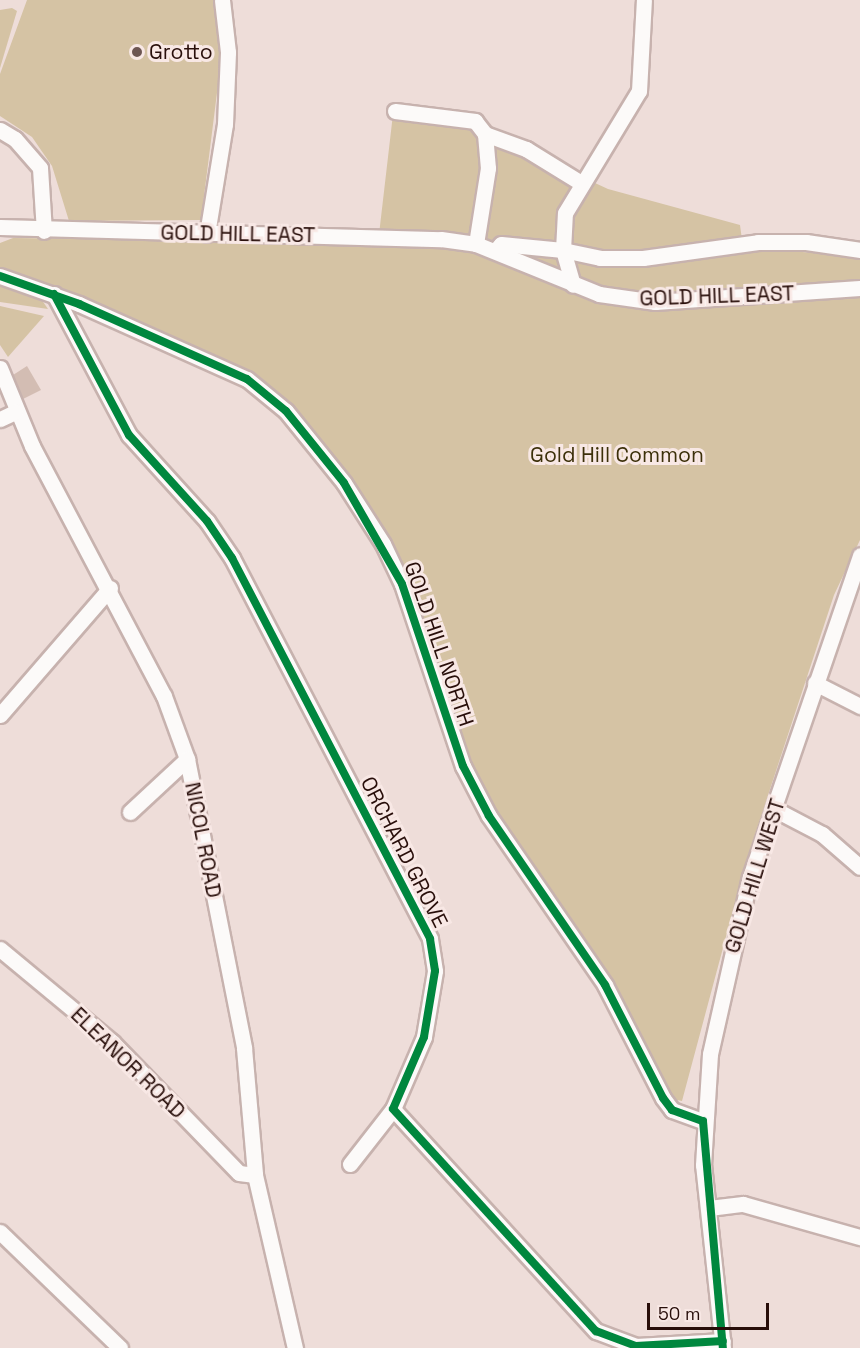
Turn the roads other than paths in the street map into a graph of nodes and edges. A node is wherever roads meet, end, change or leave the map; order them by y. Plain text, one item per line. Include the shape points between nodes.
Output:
1 (222, 0) edge
2 (644, 0) edge
3 (395, 111) dead end
4 (0, 130) edge
5 (485, 134) junction
6 (581, 183) junction
7 (0, 227) edge
8 (44, 231) junction
9 (207, 234) junction
10 (476, 244) junction
11 (563, 250) junction
12 (860, 250) edge
13 (495, 251) junction
14 (0, 276) edge
15 (573, 285) junction
16 (860, 288) edge
17 (54, 294) junction
18 (0, 368) edge
19 (15, 412) junction
20 (0, 419) edge
21 (860, 555) edge
22 (110, 588) junction
23 (815, 683) junction
24 (860, 706) edge
25 (0, 715) edge
26 (187, 759) junction
27 (776, 810) junction
28 (130, 812) dead end
29 (860, 867) edge
30 (0, 949) edge
31 (393, 1109) junction
32 (703, 1121) junction
33 (350, 1164) dead end
34 (255, 1175) junction
35 (709, 1208) junction
36 (0, 1232) edge
37 (860, 1237) edge
38 (723, 1345) edge
39 (120, 1348) edge
40 (295, 1348) edge

1 - 9 street via 228,52 225,124
2 - 6 street via 639,91
3 - 5 street via 475,121
4 - 8 street via 15,139 40,168
5 - 6 street via 526,149
5 - 10 street via 488,168
6 - 11 street via 566,213
7 - 8 street, GOLD HILL EAST
8 - 9 street, GOLD HILL EAST
9 - 10 street, GOLD HILL EAST
10 - 13 street, GOLD HILL EAST
11 - 12 street, GOLD HILL EAST via 600,258 643,258 758,242 806,242
11 - 13 street, GOLD HILL EAST via 501,244
11 - 15 street
13 - 15 street, GOLD HILL EAST
14 - 17 street, GOLD HILL NORTH
15 - 16 street, GOLD HILL EAST via 655,302
17 - 31 street, ORCHARD GROVE via 129,435 207,521 232,558 430,939 435,970 424,1037
17 - 32 street, GOLD HILL NORTH via 247,379 286,411 344,483 402,584 463,766 489,816 605,985 663,1098 672,1110
18 - 19 street, NICOL ROAD
19 - 20 street
19 - 22 street, NICOL ROAD
21 - 23 street, GOLD HILL WEST
22 - 25 street
22 - 26 street, NICOL ROAD via 164,696
23 - 24 street
23 - 27 street, GOLD HILL WEST
26 - 28 street
26 - 34 street, NICOL ROAD via 244,1048
27 - 29 street via 822,834
27 - 32 street, GOLD HILL WEST via 735,930 710,1054
30 - 34 street, ELEANOR ROAD via 112,1042 239,1173
31 - 33 street, ORCHARD GROVE
31 - 38 street via 596,1330 636,1346
32 - 35 street, GOLD HILL WEST
34 - 40 street, NICOL ROAD
35 - 37 street via 743,1204
35 - 38 street, GOLD HILL WEST
36 - 39 street

